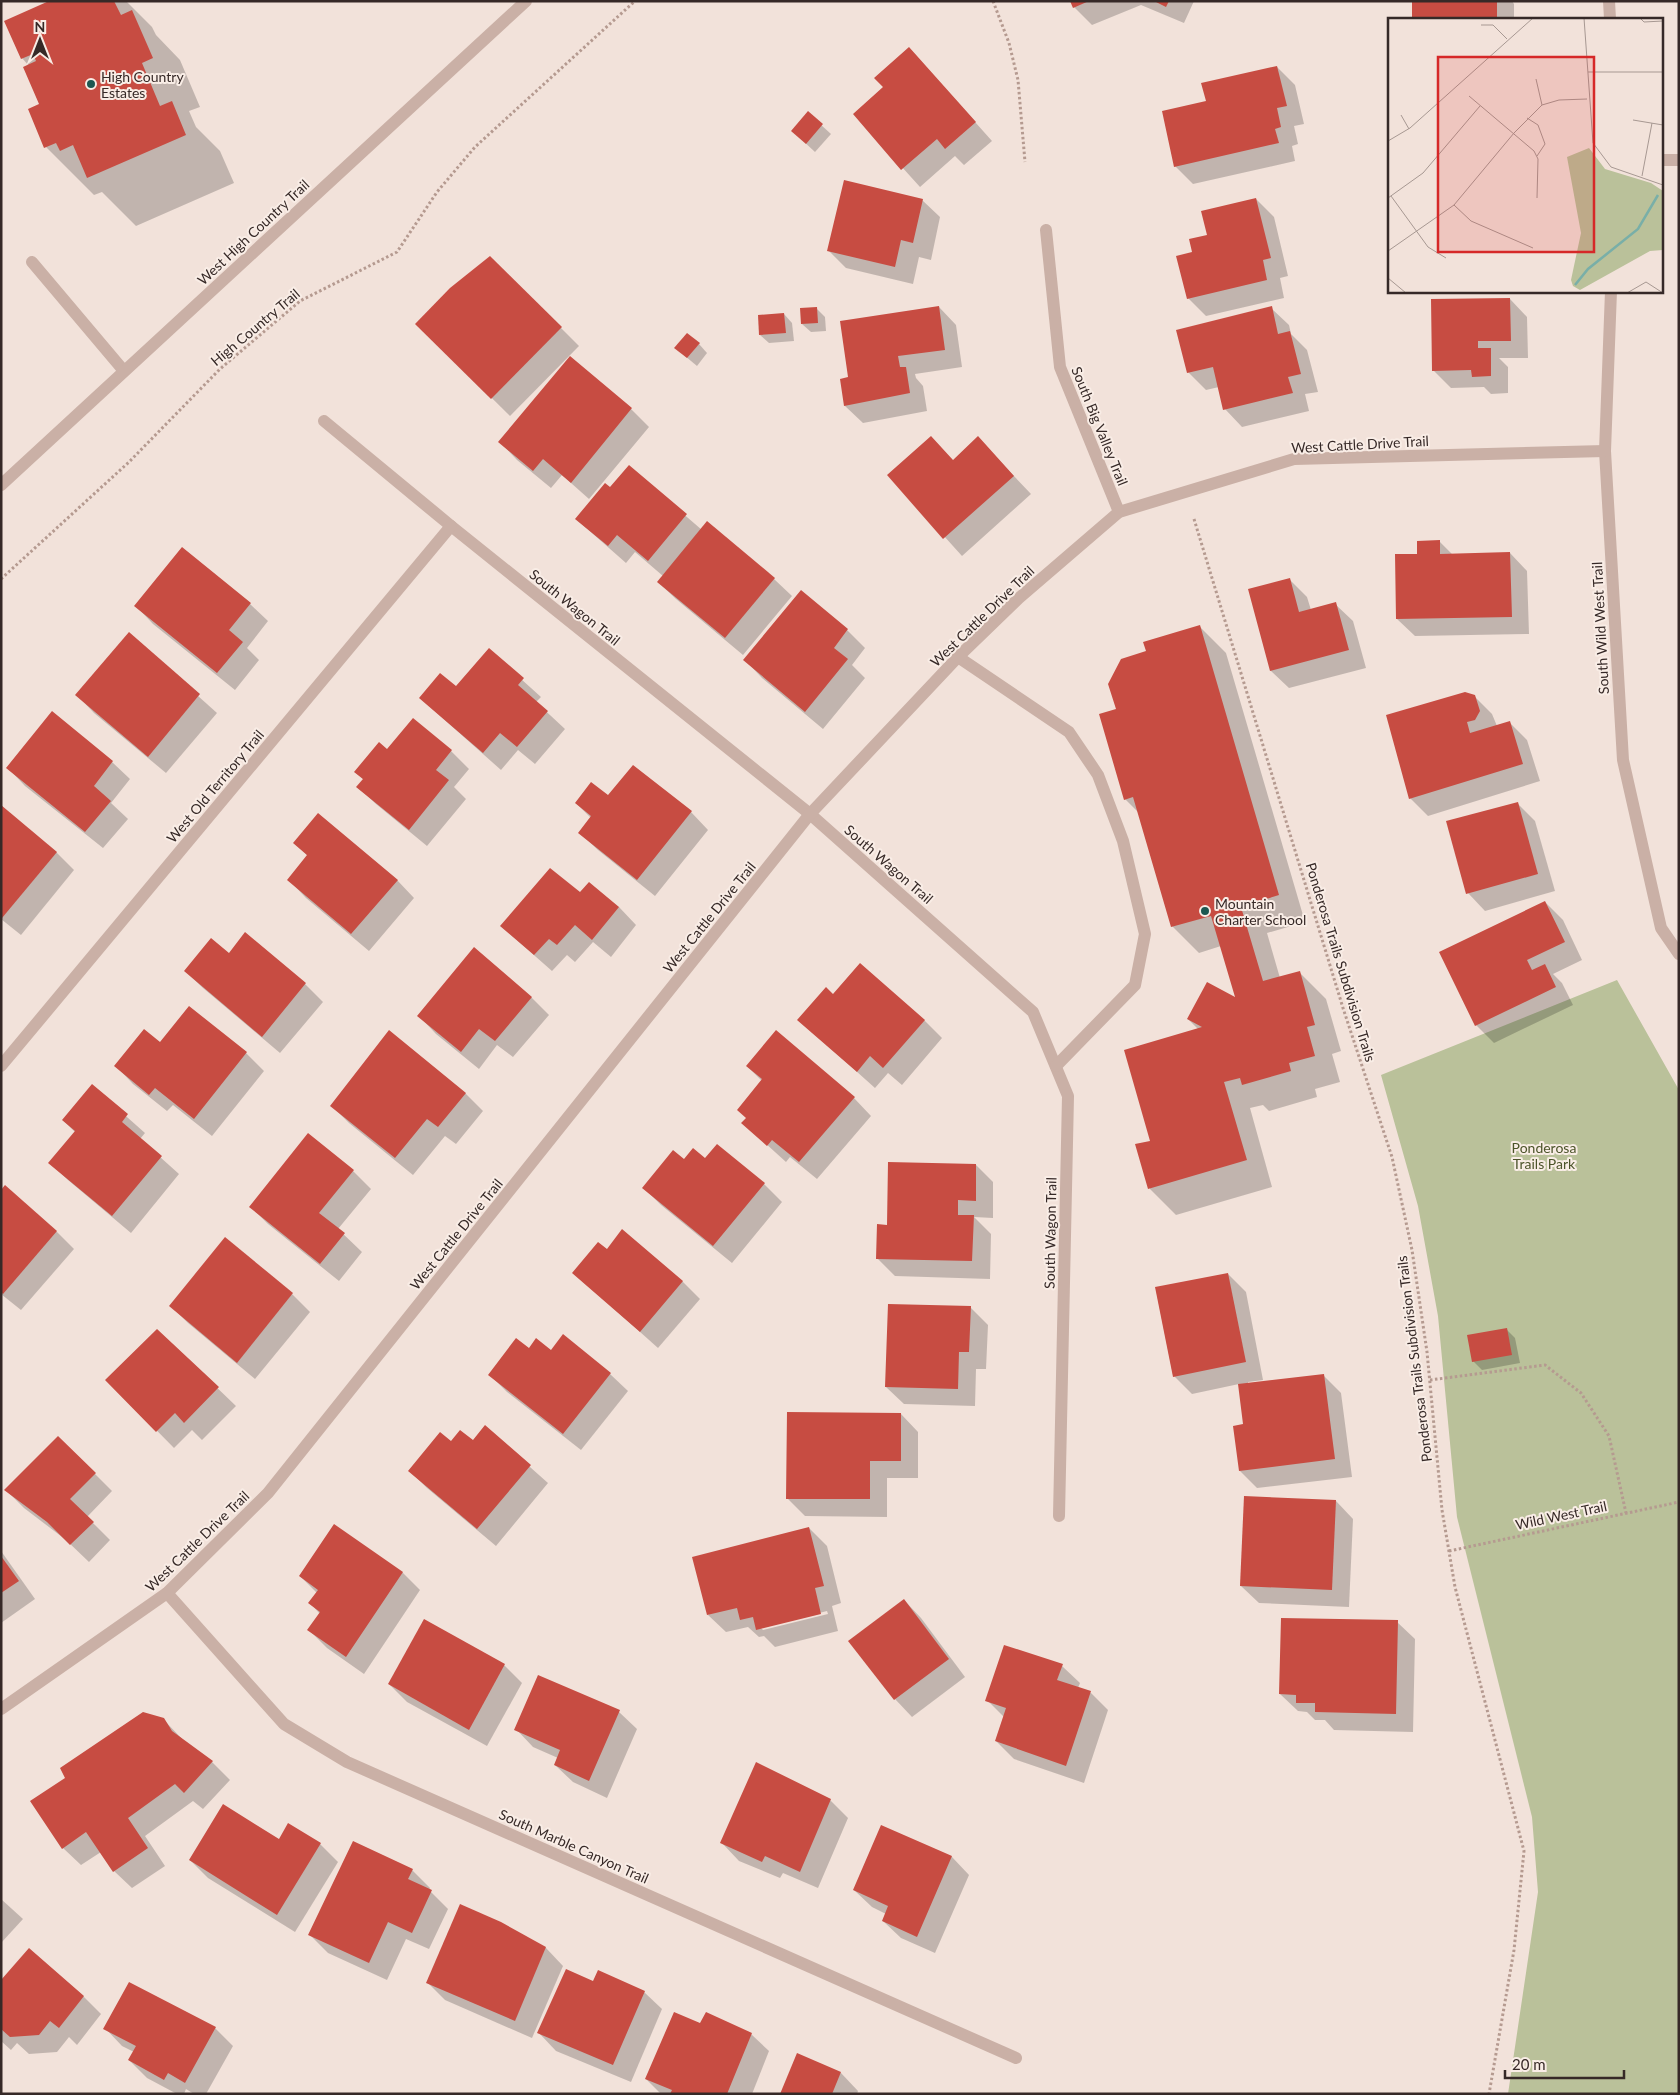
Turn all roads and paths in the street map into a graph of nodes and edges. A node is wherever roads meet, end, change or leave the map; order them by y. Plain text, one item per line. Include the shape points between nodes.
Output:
1 (526, 1) edge
2 (635, 1) edge
3 (993, 1) edge
4 (1609, 1) edge
5 (1610, 18) edge
6 (1662, 160) edge
7 (1679, 160) edge
8 (1025, 162) dead end
9 (1046, 230) dead end
10 (32, 262) dead end
11 (1611, 292) edge
12 (124, 371) junction
13 (324, 421) dead end
14 (1605, 451) junction
15 (1, 485) edge
16 (1186, 492) junction
17 (1119, 512) junction
18 (451, 526) junction
19 (1, 580) edge
20 (958, 657) junction
21 (810, 814) junction
22 (1679, 954) edge
23 (1, 1066) edge
24 (1056, 1066) junction
25 (1430, 1380) junction
26 (1679, 1502) edge
27 (1626, 1513) junction
28 (1059, 1516) dead end
29 (1449, 1551) junction
30 (167, 1594) junction
31 (1, 1709) edge
32 (1016, 2058) dead end
33 (1489, 2094) edge

1 - 12 street, West High Country Trail
2 - 19 path, High Country Trail via 475,147 438,192 397,252 300,301 220,369 129,462
3 - 8 path via 1009,43 1018,80
4 - 5 street
6 - 7 street
9 - 17 street, South Big Valley Trail via 1060,367
10 - 12 street
11 - 14 street, South Wild West Trail
12 - 15 street, West High Country Trail
13 - 18 street, South Wagon Trail
14 - 16 street, West Cattle Drive Trail via 1294,460
14 - 22 street, South Wild West Trail via 1624,760 1661,928
16 - 17 street, West Cattle Drive Trail
16 - 25 path, Ponderosa Trails Subdivision Trails via 1343,1008 1392,1157 1412,1250
17 - 20 street, West Cattle Drive Trail via 1019,598
18 - 21 street, South Wagon Trail
18 - 23 street, West Old Territory Trail
20 - 21 street, West Cattle Drive Trail
20 - 24 street via 1068,732 1098,775 1122,841 1145,934 1136,985
21 - 24 street, South Wagon Trail via 1033,1012
21 - 30 street, West Cattle Drive Trail via 268,1493
24 - 28 street, South Wagon Trail via 1068,1096
25 - 27 path via 1545,1365 1581,1393 1610,1436
25 - 29 path, Ponderosa Trails Subdivision Trails
26 - 27 path, Wild West Trail
27 - 29 path, Wild West Trail
29 - 33 path, Ponderosa Trails Subdivision Trails via 1455,1587 1524,1851 1514,1950
30 - 31 street, West Cattle Drive Trail
30 - 32 street, South Marble Canyon Trail via 284,1724 347,1762

